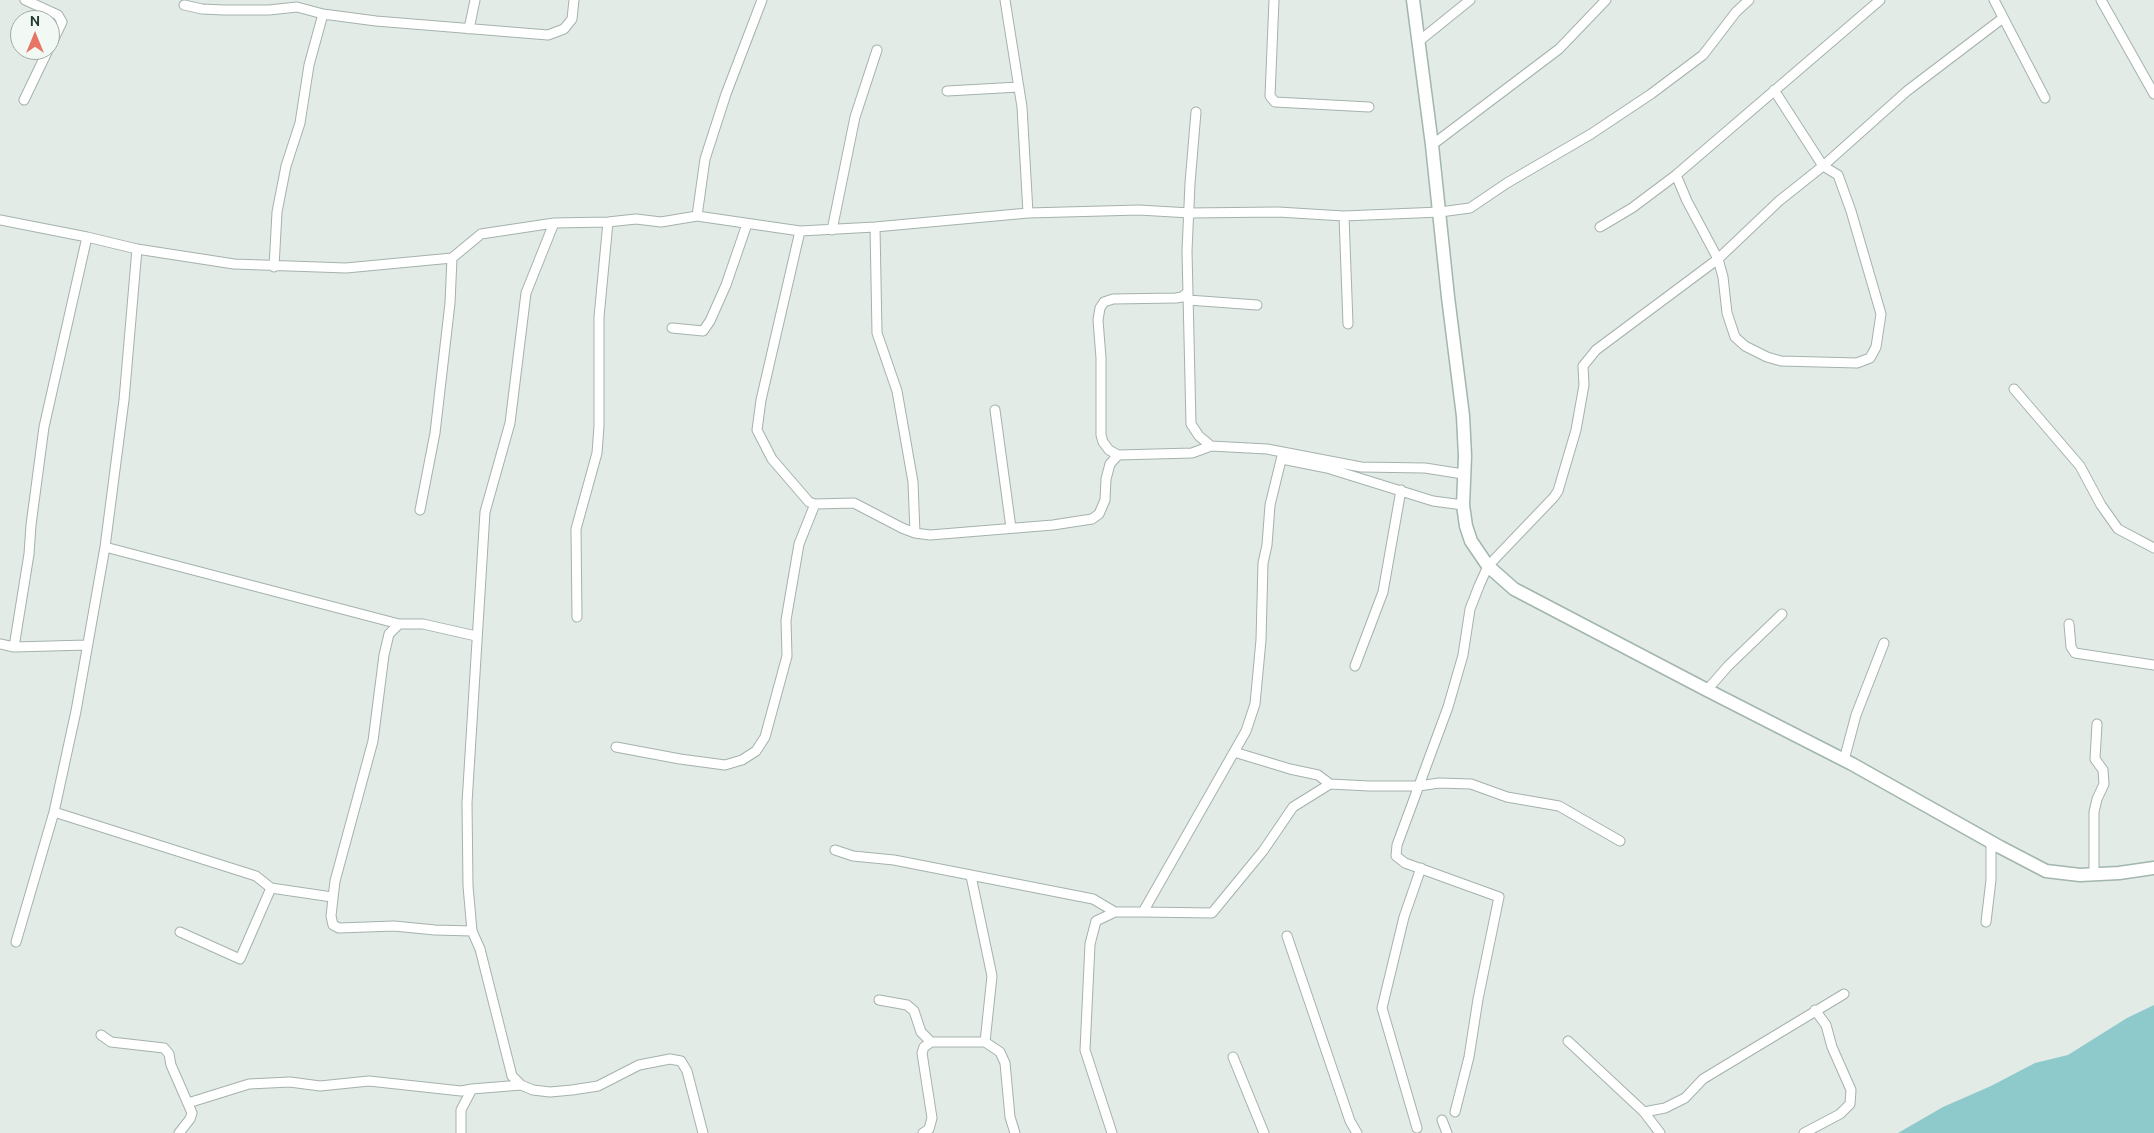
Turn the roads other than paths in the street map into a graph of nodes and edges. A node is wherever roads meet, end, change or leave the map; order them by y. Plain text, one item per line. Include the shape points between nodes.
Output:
1 (24, 0) edge
2 (475, 0) edge
3 (574, 0) edge
4 (762, 0) edge
5 (1005, 0) edge
6 (1274, 0) edge
7 (1412, 0) edge
8 (1470, 0) edge
9 (1606, 0) edge
10 (1749, 0) edge
11 (1880, 0) edge
12 (1994, 0) edge
13 (2101, 0) edge
14 (184, 4) dead end
15 (47, 10) edge
16 (323, 14) junction
17 (2003, 18) junction
18 (469, 29) junction
19 (1418, 42) junction
20 (877, 50) dead end
21 (43, 60) edge
22 (1018, 87) junction
23 (946, 90) dead end
24 (1774, 90) junction
25 (2154, 94) edge
26 (2045, 98) dead end
27 (24, 100) dead end
28 (1369, 107) dead end
29 (1196, 112) dead end
30 (1432, 145) junction
31 (1823, 166) junction
32 (1676, 175) junction
33 (1440, 212) junction
34 (1028, 213) junction
35 (1190, 213) junction
36 (697, 216) junction
37 (1344, 216) junction
38 (0, 220) edge
39 (608, 222) junction
40 (554, 223) junction
41 (747, 224) junction
42 (875, 227) junction
43 (1600, 227) dead end
44 (832, 230) junction
45 (800, 231) junction
46 (87, 237) junction
47 (138, 249) junction
48 (452, 258) junction
49 (1718, 260) junction
50 (274, 267) junction
51 (1188, 296) junction
52 (1257, 304) dead end
53 (1348, 324) dead end
54 (672, 328) dead end
55 (2014, 389) dead end
56 (995, 410) dead end
57 (1211, 446) junction
58 (1118, 455) junction
59 (1283, 455) junction
60 (1463, 474) junction
61 (1401, 490) junction
62 (815, 504) junction
63 (1463, 505) junction
64 (420, 510) dead end
65 (1011, 528) junction
66 (915, 533) junction
67 (105, 547) junction
68 (2154, 548) edge
69 (1488, 566) junction
70 (1782, 614) dead end
71 (577, 617) dead end
72 (399, 624) junction
73 (2069, 624) dead end
74 (476, 636) junction
75 (1884, 643) dead end
76 (0, 644) edge
77 (87, 645) junction
78 (14, 647) junction
79 (2154, 665) edge
80 (1355, 666) dead end
81 (1707, 690) junction
82 (2097, 724) dead end
83 (616, 747) dead end
84 (1234, 752) junction
85 (1844, 760) junction
86 (1330, 784) junction
87 (1419, 786) junction
88 (54, 812) junction
89 (1620, 841) dead end
90 (1991, 842) junction
91 (835, 850) dead end
92 (1420, 868) junction
93 (2154, 868) edge
94 (2094, 873) junction
95 (970, 876) junction
96 (271, 888) junction
97 (332, 897) junction
98 (1115, 912) junction
99 (1143, 912) junction
100 (1986, 922) dead end
101 (472, 931) junction
102 (180, 932) dead end
103 (1287, 936) dead end
104 (16, 942) dead end
105 (1844, 994) dead end
106 (879, 1000) dead end
107 (1815, 1010) junction
108 (101, 1035) dead end
109 (1568, 1040) dead end
110 (931, 1042) junction
111 (985, 1042) junction
112 (1233, 1057) dead end
113 (521, 1085) junction
114 (472, 1089) junction
115 (188, 1103) junction
116 (1455, 1112) dead end
117 (1644, 1112) junction
118 (1442, 1120) dead end
119 (1417, 1128) dead end
120 (179, 1133) edge
121 (461, 1133) edge
122 (703, 1133) edge
123 (923, 1133) edge
124 (1015, 1133) edge
125 (1112, 1133) edge
126 (1264, 1133) edge
127 (1357, 1133) edge
128 (1447, 1133) edge
129 (1660, 1133) edge
130 (1804, 1133) edge

1 - 15 street
2 - 18 street
3 - 18 street via 572,19 564,30 548,35
4 - 36 street via 705,159
5 - 22 street
6 - 28 street via 1270,96 1275,102
7 - 19 street
8 - 19 street
9 - 30 street via 1559,49
10 - 33 street via 1703,55 1651,94 1470,208
11 - 24 street
12 - 17 street
13 - 25 street
14 - 16 street via 224,10 297,8
16 - 18 street
16 - 50 street via 277,212
17 - 26 street
17 - 31 street via 1907,91
19 - 30 street
20 - 44 street via 855,117
21 - 27 street
22 - 23 street
22 - 34 street
24 - 31 street
24 - 32 street
29 - 35 street
30 - 33 street
31 - 49 street via 1779,201
31 - 49 street via 1838,175 1881,314 1876,347 1870,358 1857,363 1781,361 1745,346 1735,337 1731,326 1724,277
32 - 43 street
32 - 49 street
33 - 37 street
33 - 60 street via 1463,416
34 - 35 street via 1139,210
34 - 42 street
35 - 37 street via 1278,212
35 - 51 street via 1186,250
36 - 39 street via 661,222 636,219
36 - 41 street
37 - 53 street
38 - 46 street
39 - 40 street
39 - 71 street via 599,317 597,453 576,529
40 - 48 street via 481,234
40 - 74 street via 526,293 510,423 485,512
41 - 45 street
41 - 54 street via 710,321 702,331
42 - 44 street
42 - 66 street via 877,333 898,400 913,482
44 - 45 street
45 - 62 street via 757,430 786,477
46 - 47 street
46 - 78 street via 44,426
47 - 50 street
47 - 67 street via 124,400
48 - 50 street via 346,268
48 - 64 street via 435,433
49 - 69 street via 1596,350 1583,366 1584,385 1576,430 1558,491
51 - 52 street
51 - 57 street via 1191,424
51 - 58 street via 1113,299 1104,302 1100,308 1101,435 1109,450
55 - 68 street via 2080,466 2118,529
56 - 65 street
57 - 58 street via 1192,453
57 - 59 street via 1236,446
58 - 65 street via 1110,464 1105,500 1099,514 1053,526
59 - 60 street via 1361,467 1424,468
59 - 61 street
59 - 84 street via 1270,504 1263,564 1255,704 1246,731
60 - 63 street
61 - 63 street via 1433,501
61 - 80 street via 1384,592
62 - 66 street via 854,503
62 - 83 street via 799,544 786,620 787,656 765,737 756,751 725,765
63 - 69 street via 1471,541
65 - 66 street via 930,535
67 - 72 street
67 - 77 street
69 - 81 street via 1514,589
69 - 87 street via 1470,608 1463,655
70 - 81 street
72 - 74 street via 423,624
72 - 97 street via 389,634 373,741
73 - 79 street via 2071,647 2075,654
74 - 101 street via 467,803
75 - 85 street via 1856,715
76 - 78 street
77 - 78 street
77 - 88 street
81 - 85 street
82 - 94 street via 2095,759 2103,770 2104,784 2094,812
84 - 86 street via 1318,775
84 - 99 street
85 - 90 street
86 - 87 street
86 - 99 street via 1293,807 1263,851 1212,913
87 - 89 street via 1471,784 1507,798 1560,806
87 - 92 street via 1396,856
88 - 96 street via 256,876
88 - 104 street
90 - 94 street via 2046,871 2080,875
90 - 100 street
91 - 95 street
92 - 116 street via 1499,897 1469,1057
92 - 119 street via 1404,917 1382,1008
93 - 94 street
95 - 98 street via 1093,900
95 - 111 street via 992,976
96 - 97 street
96 - 102 street via 240,959
97 - 101 street via 333,925 339,928 394,926
98 - 99 street
98 - 125 street via 1096,921 1090,944 1085,1050
101 - 113 street via 480,949 512,1076
103 - 127 street via 1350,1121
105 - 107 street
106 - 110 street via 907,1005 914,1012 921,1032
107 - 117 street via 1703,1079 1685,1098 1664,1108
107 - 130 street via 1826,1025 1851,1090 1850,1104 1840,1114
108 - 115 street via 111,1042 164,1048
109 - 117 street
110 - 111 street
110 - 123 street via 922,1053 932,1124
111 - 124 street via 1000,1052 1005,1063 1010,1117
112 - 126 street
113 - 114 street
113 - 122 street via 542,1091 572,1090 598,1086 640,1065 670,1060 681,1062 688,1070
114 - 115 street via 461,1091 369,1082 320,1086 290,1082 249,1084
114 - 121 street via 461,1110
115 - 120 street via 192,1114
117 - 129 street
118 - 128 street

